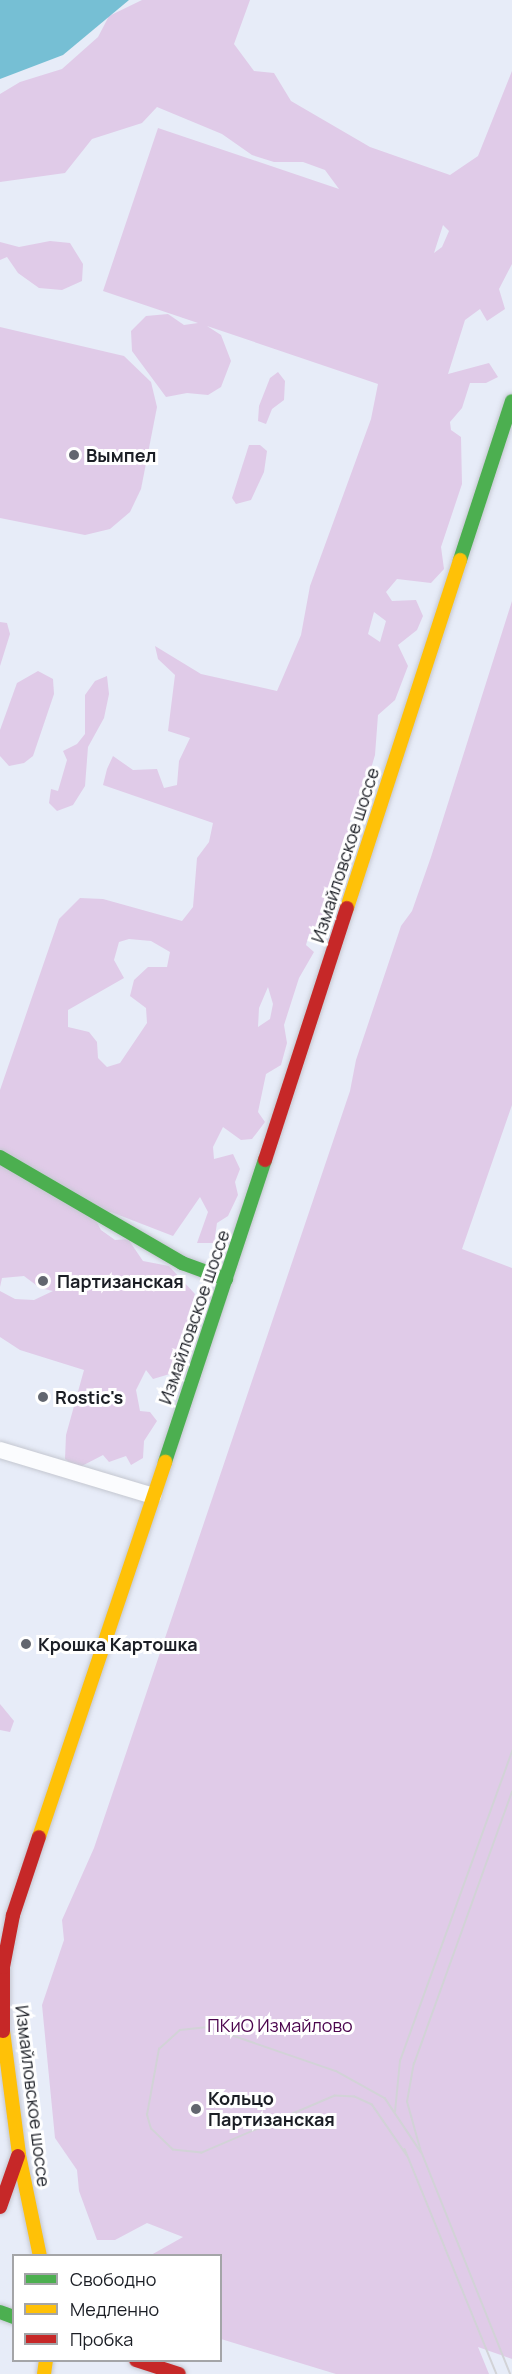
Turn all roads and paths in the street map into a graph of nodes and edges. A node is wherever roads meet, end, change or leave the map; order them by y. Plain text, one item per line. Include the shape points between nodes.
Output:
1 (512, 401) edge
2 (0, 1157) edge
3 (226, 1279) junction
4 (0, 1450) edge
5 (153, 1496) junction
6 (19, 2155) junction
7 (0, 2207) edge
8 (40, 2254) edge
9 (139, 2362) edge
10 (179, 2374) edge

1 - 3 main road, Измайловское шоссе
2 - 3 main road via 182,1263
3 - 5 main road, Измайловское шоссе
4 - 5 street
5 - 6 main road, Измайловское шоссе via 14,1915 3,1967 2,2024
6 - 7 main road
6 - 8 main road, Измайловское шоссе
9 - 10 main road

